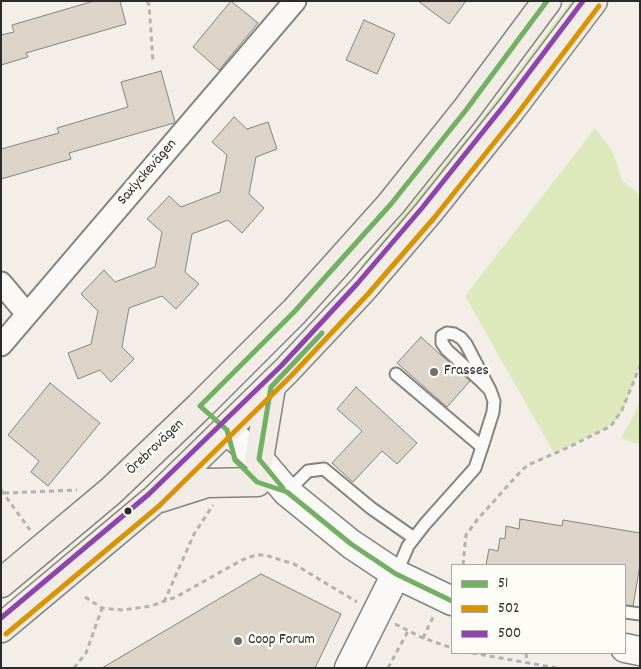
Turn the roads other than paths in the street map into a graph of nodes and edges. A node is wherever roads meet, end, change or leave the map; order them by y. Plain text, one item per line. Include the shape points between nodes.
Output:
1 (296, 1) edge
2 (547, 1) edge
3 (593, 1) edge
4 (1, 283) edge
5 (27, 314) junction
6 (1, 345) edge
7 (396, 374) dead end
8 (271, 387) junction
9 (490, 390) junction
10 (200, 406) junction
11 (227, 430) junction
12 (482, 447) junction
13 (258, 470) junction
14 (287, 492) junction
15 (154, 500) junction
16 (414, 538) junction
17 (396, 574) junction
18 (1, 583) edge
19 (451, 601) edge
20 (626, 612) edge
21 (640, 614) edge
22 (1, 628) edge
23 (626, 648) edge
24 (640, 651) edge
25 (349, 668) edge

1 - 5 street, Saxlyckevägen
2 - 10 highway, Örebrovägen via 391,204 295,311
3 - 8 highway via 428,213 363,289
4 - 5 street
5 - 6 street, Saxlyckevägen
7 - 12 lane
8 - 11 highway
8 - 13 highway
9 - 9 lane via 447,350 442,336 454,334 466,344
9 - 12 lane via 493,412
10 - 11 highway
10 - 18 highway, Örebrovägen via 90,510
11 - 13 main road
11 - 15 highway
12 - 16 lane via 475,468
13 - 14 main road
13 - 15 highway
14 - 16 lane via 308,471 324,469
14 - 17 main road via 351,544
15 - 22 highway
16 - 17 lane
17 - 19 main road
17 - 25 main road
20 - 21 lane
23 - 24 main road

